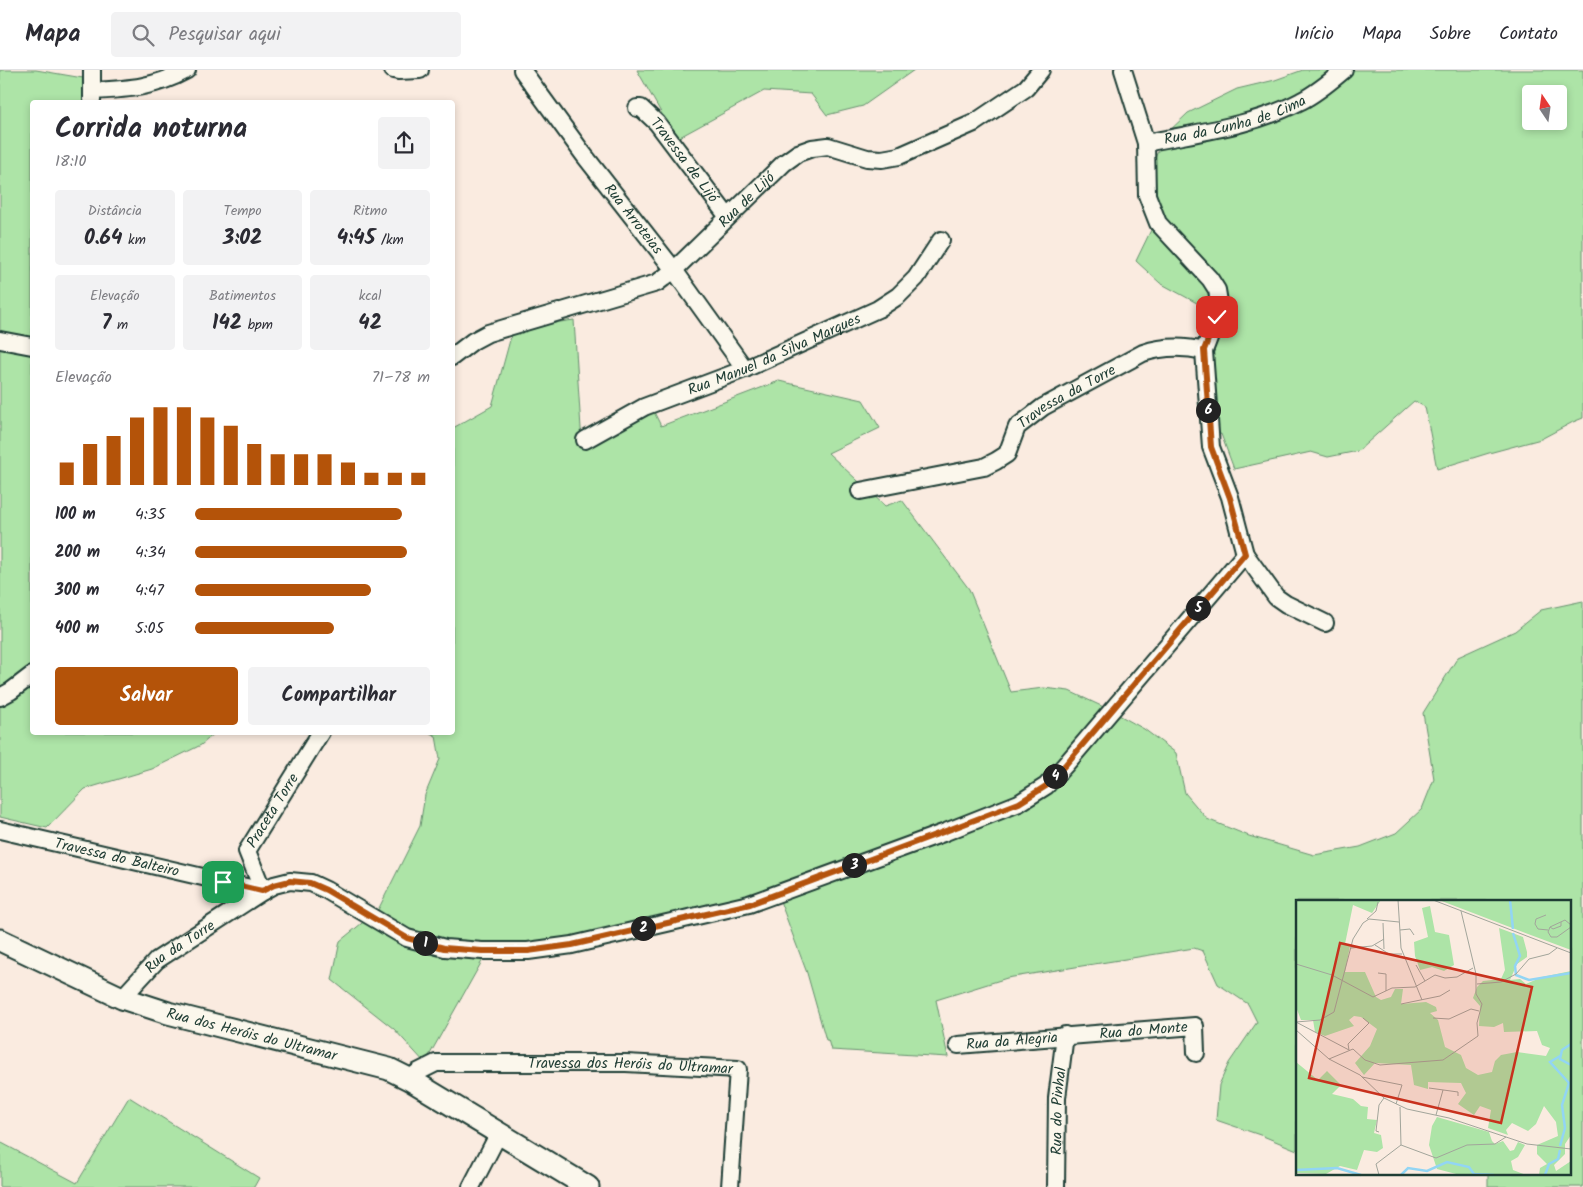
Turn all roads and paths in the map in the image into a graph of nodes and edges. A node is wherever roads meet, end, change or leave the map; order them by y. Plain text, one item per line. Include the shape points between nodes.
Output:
1 (92, 70) edge
2 (187, 70) edge
3 (393, 70) edge
4 (420, 70) edge
5 (522, 70) edge
6 (1041, 70) edge
7 (1123, 70) edge
8 (1344, 70) edge
9 (92, 97) edge
10 (637, 108) dead end
11 (1146, 143) junction
12 (728, 217) junction
13 (940, 240) dead end
14 (674, 270) junction
15 (0, 340) edge
16 (30, 346) edge
17 (1204, 350) junction
18 (455, 355) edge
19 (745, 369) junction
20 (585, 440) dead end
21 (860, 491) dead end
22 (1245, 554) junction
23 (1324, 623) dead end
24 (30, 676) edge
25 (0, 697) edge
26 (318, 735) edge
27 (0, 830) edge
28 (262, 891) junction
29 (0, 940) edge
30 (122, 998) junction
31 (1065, 1035) junction
32 (958, 1045) dead end
33 (1196, 1053) dead end
34 (409, 1079) junction
35 (499, 1133) junction
36 (471, 1187) edge
37 (588, 1187) edge
38 (730, 1187) edge
39 (1056, 1187) edge

1 - 9 street
2 - 9 street via 148,86
3 - 4 street
5 - 14 street, Rua Arroteias
6 - 12 street, Rua de Lijó via 1026,88 974,123 899,156 867,158 828,146 798,153
7 - 11 street
8 - 11 street, Rua da Cunha de Cima via 1301,101 1273,113
10 - 12 street, Travessa de Lijó via 656,123
11 - 17 street via 1147,195 1158,223 1210,278 1217,290 1217,317
12 - 14 street, Rua de Lijó
13 - 19 street, Rua Manuel da Silva Marques via 916,278 898,296 878,309
14 - 18 street, Rua de Lijó via 650,285 488,333
14 - 19 street, Rua Arroteias
15 - 16 street
17 - 21 street, Travessa da Torre via 1175,347 1143,353 1043,407 1017,427 1007,454 984,467
17 - 22 street via 1211,447 1230,498
19 - 20 street, Rua Manuel da Silva Marques via 644,408
22 - 23 street via 1276,597
22 - 28 street, Rua da Torre via 1046,786 1019,803 750,904 572,945 528,951 482,951 444,948 407,938 310,883 290,881
24 - 25 street
26 - 28 street, Praceta Torre via 247,850
27 - 28 street, Travessa do Balteiro
28 - 30 street, Rua da Torre via 157,960
29 - 30 street, Rua dos Heróis do Ultramar
30 - 34 street, Rua dos Heróis do Ultramar via 168,1013 362,1061
31 - 32 street, Rua da Alegria
31 - 33 street, Rua do Monte via 1194,1026
31 - 39 street, Rua do Pinhal via 1057,1098
34 - 35 street, Rua dos Heróis do Ultramar
34 - 38 street, Travessa dos Heróis do Ultramar via 436,1063 626,1063 738,1068
35 - 36 street
35 - 37 street, Rua dos Heróis do Ultramar

